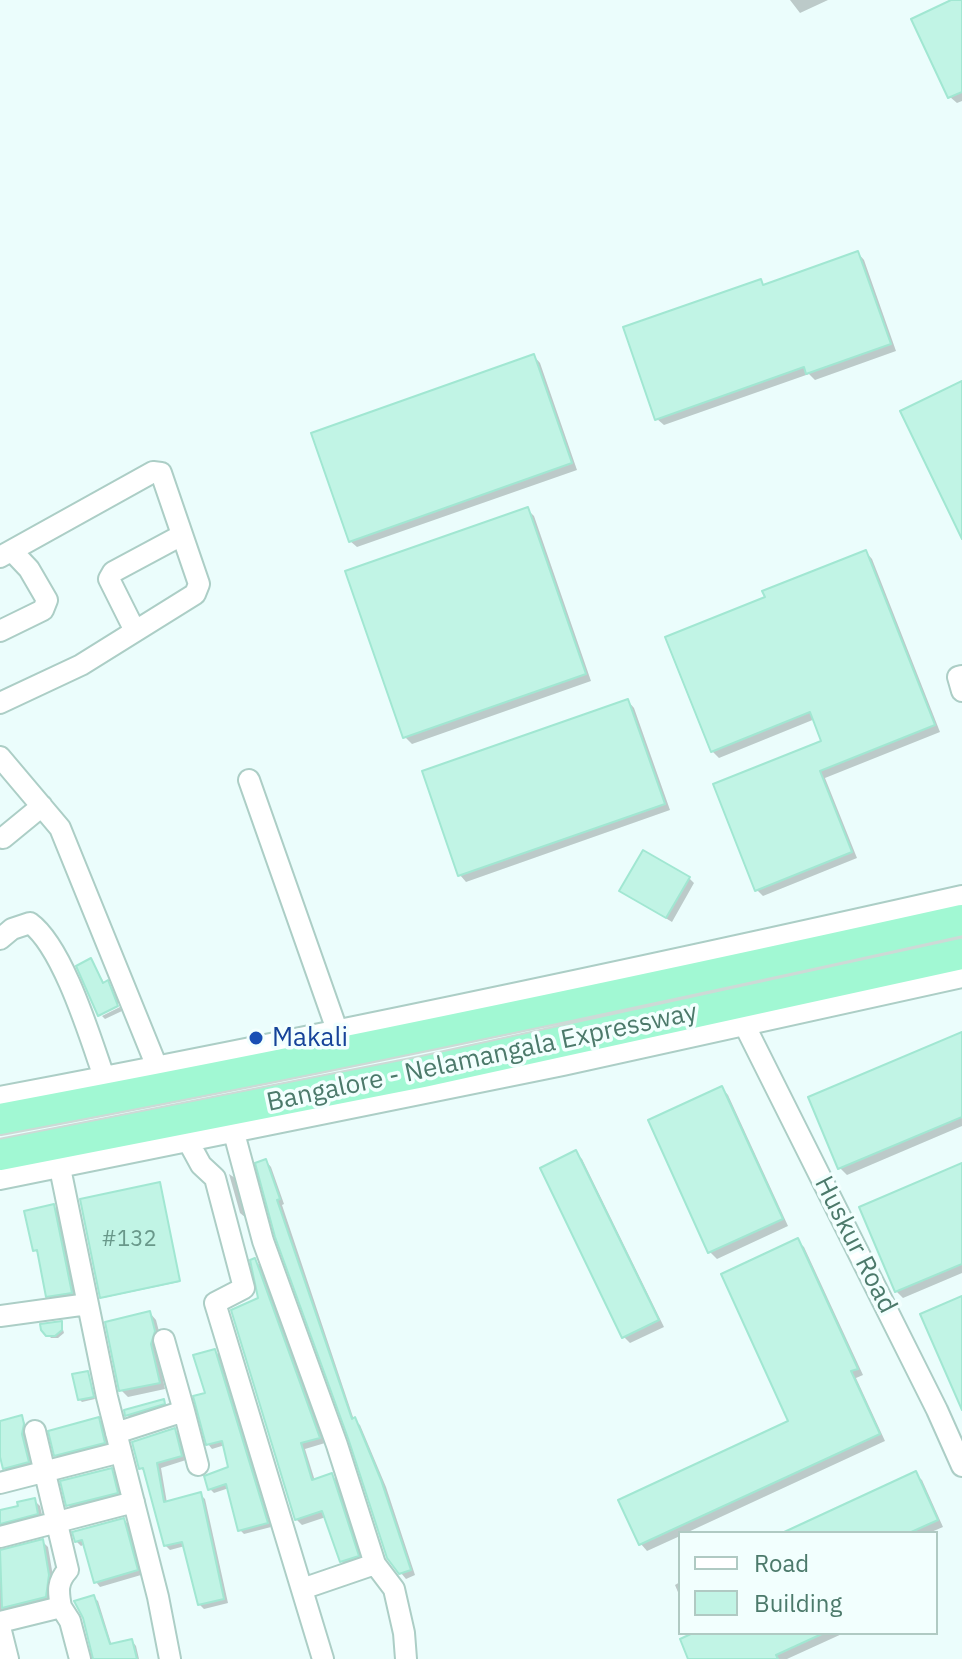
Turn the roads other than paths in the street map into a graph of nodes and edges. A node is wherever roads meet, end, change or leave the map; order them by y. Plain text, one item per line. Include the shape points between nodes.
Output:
1 (182, 535) junction
2 (6, 554) edge
3 (0, 631) edge
4 (135, 631) junction
5 (962, 676) edge
6 (962, 691) edge
7 (0, 703) edge
8 (0, 757) edge
9 (249, 780) dead end
10 (42, 806) junction
11 (3, 838) dead end
12 (962, 896) edge
13 (962, 920) edge
14 (0, 939) edge
15 (962, 954) edge
16 (962, 977) edge
17 (745, 1026) junction
18 (337, 1030) junction
19 (157, 1067) junction
20 (104, 1077) junction
21 (0, 1097) edge
22 (0, 1119) edge
23 (234, 1133) junction
24 (189, 1143) junction
25 (0, 1155) edge
26 (60, 1168) junction
27 (0, 1179) edge
28 (88, 1304) junction
29 (0, 1316) edge
30 (164, 1340) dead end
31 (184, 1411) junction
32 (35, 1431) dead end
33 (119, 1442) junction
34 (198, 1465) dead end
35 (962, 1466) edge
36 (44, 1472) junction
37 (0, 1483) edge
38 (134, 1502) junction
39 (55, 1523) junction
40 (0, 1537) edge
41 (375, 1564) junction
42 (302, 1589) junction
43 (61, 1607) junction
44 (0, 1624) edge
45 (8, 1659) edge
46 (80, 1659) edge
47 (170, 1659) edge
48 (323, 1659) edge
49 (406, 1659) edge

1 - 2 street via 161,473 153,472
1 - 4 street via 199,584 195,594
1 - 4 street via 109,579
2 - 3 street via 29,569 47,600 43,610
4 - 7 street via 81,665
5 - 6 street
8 - 10 street
9 - 18 street
10 - 11 street
10 - 19 street via 60,828
12 - 18 street
13 - 22 highway, Bangalore - Nelamangala Expressway via 608,999
14 - 20 street via 30,923 41,931 71,990
15 - 25 highway, Bangalore - Nelamangala Expressway via 423,1072
16 - 17 street
17 - 23 street
17 - 35 street, Huskur Road
18 - 19 street
19 - 20 street
20 - 21 street
23 - 24 street
23 - 41 street via 263,1241
24 - 26 street
24 - 42 street via 215,1178 238,1260 244,1288 215,1303
26 - 27 street
26 - 28 street
28 - 29 street
28 - 33 street
30 - 31 street
31 - 33 street
31 - 34 street
32 - 36 street
33 - 36 street
33 - 38 street
36 - 37 street
36 - 39 street
38 - 39 street
38 - 47 street
39 - 40 street
39 - 43 street via 68,1570 58,1588
41 - 42 street
41 - 49 street via 394,1589
42 - 48 street
43 - 44 street
43 - 46 street
44 - 45 street

